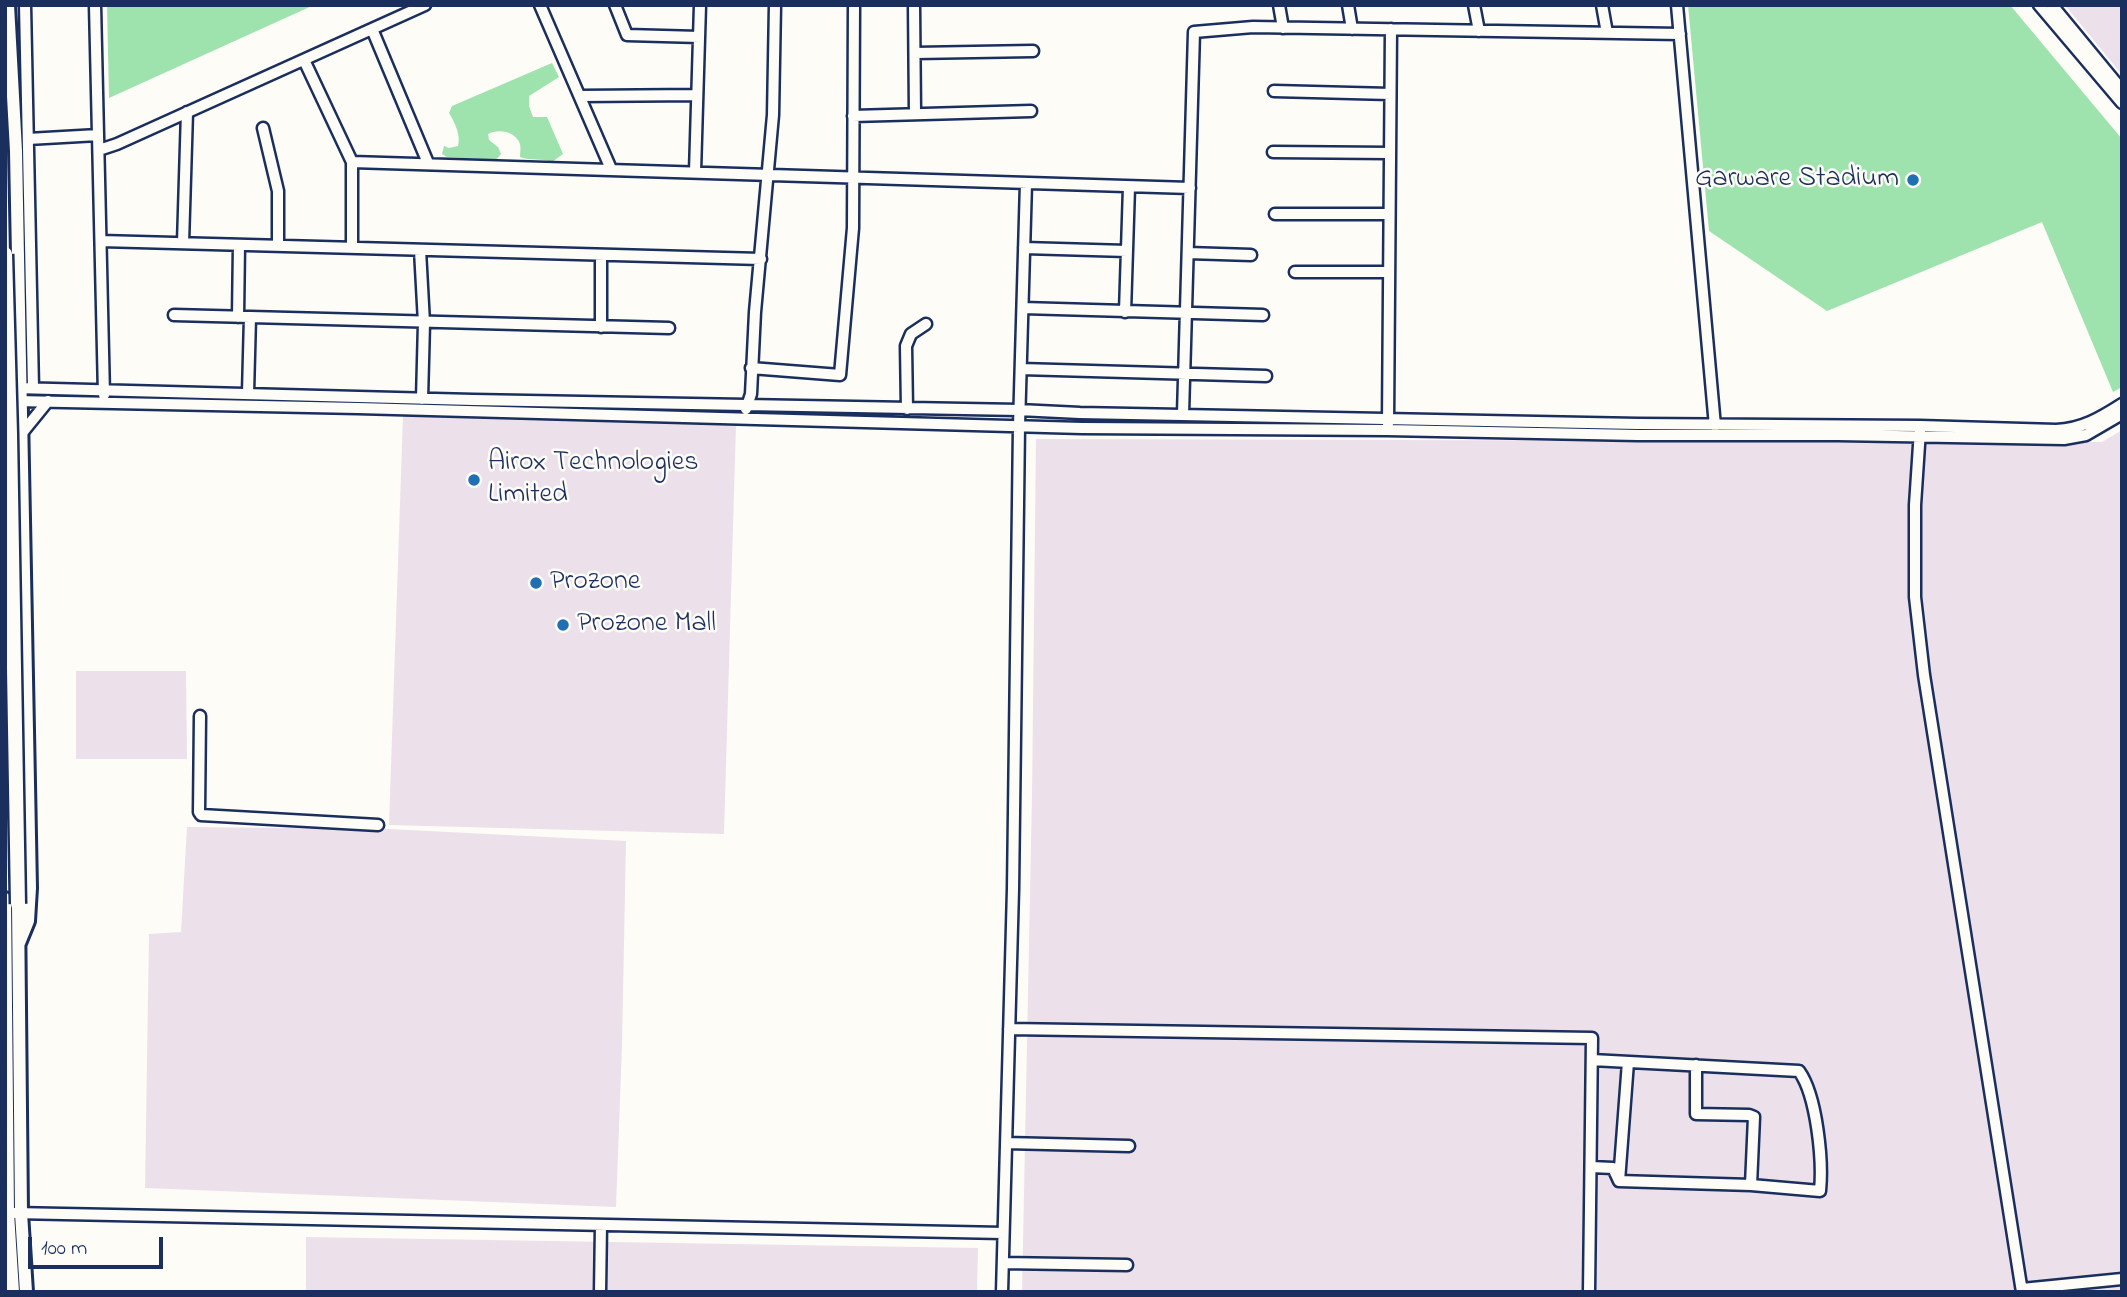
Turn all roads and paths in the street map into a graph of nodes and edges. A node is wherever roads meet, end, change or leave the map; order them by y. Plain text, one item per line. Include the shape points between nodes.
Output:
1 (8, 5) edge
2 (25, 5) edge
3 (95, 5) edge
4 (425, 5) edge
5 (540, 5) edge
6 (614, 5) edge
7 (700, 5) edge
8 (775, 5) edge
9 (854, 5) edge
10 (915, 5) edge
11 (1279, 5) edge
12 (1348, 5) edge
13 (1474, 5) edge
14 (1602, 5) edge
15 (1677, 5) edge
16 (2039, 5) edge
17 (2052, 5) edge
18 (1283, 28) junction
19 (372, 29) junction
20 (1352, 29) junction
21 (1391, 29) junction
22 (1479, 31) junction
23 (1607, 33) junction
24 (1680, 34) junction
25 (699, 37) junction
26 (1032, 51) dead end
27 (915, 53) junction
28 (304, 60) junction
29 (1274, 90) dead end
30 (2122, 90) edge
31 (1390, 94) junction
32 (580, 96) junction
33 (697, 96) junction
34 (2122, 103) edge
35 (1031, 111) dead end
36 (187, 112) junction
37 (915, 114) junction
38 (853, 116) junction
39 (263, 128) dead end
40 (98, 135) junction
41 (28, 139) junction
42 (99, 150) junction
43 (1273, 152) dead end
44 (1390, 153) junction
45 (352, 162) junction
46 (428, 163) junction
47 (611, 169) junction
48 (695, 172) junction
49 (768, 175) junction
50 (853, 178) junction
51 (1026, 183) junction
52 (1129, 187) junction
53 (1190, 188) junction
54 (1275, 214) dead end
55 (1389, 214) junction
56 (101, 241) junction
57 (183, 243) junction
58 (239, 245) junction
59 (278, 246) junction
60 (352, 248) junction
61 (1024, 248) junction
62 (420, 250) junction
63 (1127, 251) junction
64 (1188, 253) junction
65 (5, 254) edge
66 (601, 255) junction
67 (1251, 255) dead end
68 (761, 259) junction
69 (1296, 272) dead end
70 (1389, 272) junction
71 (1023, 308) junction
72 (1125, 312) junction
73 (1186, 313) junction
74 (174, 315) dead end
75 (1263, 316) dead end
76 (238, 317) junction
77 (250, 317) junction
78 (424, 323) junction
79 (926, 324) dead end
80 (601, 327) junction
81 (668, 328) dead end
82 (751, 368) junction
83 (1021, 369) junction
84 (1184, 374) junction
85 (1266, 376) dead end
86 (5, 388) edge
87 (104, 390) junction
88 (25, 392) junction
89 (248, 393) junction
90 (422, 399) junction
91 (5, 401) edge
92 (48, 401) junction
93 (104, 403) junction
94 (2122, 404) edge
95 (752, 406) junction
96 (907, 409) junction
97 (1019, 410) junction
98 (1183, 414) junction
99 (2122, 414) edge
100 (752, 419) junction
101 (1715, 423) junction
102 (1388, 424) junction
103 (1019, 426) junction
104 (1483, 426) junction
105 (1920, 431) junction
106 (22, 433) junction
107 (1981, 433) junction
108 (1716, 435) junction
109 (200, 716) dead end
110 (379, 825) dead end
111 (11, 902) edge
112 (6, 921) edge
113 (19, 943) junction
114 (1009, 1029) junction
115 (1592, 1060) junction
116 (1628, 1062) junction
117 (1696, 1065) junction
118 (6, 1105) edge
119 (1006, 1143) junction
120 (1129, 1146) dead end
121 (1591, 1167) junction
122 (1619, 1181) junction
123 (1751, 1185) junction
124 (14, 1213) junction
125 (601, 1225) junction
126 (1003, 1233) junction
127 (1003, 1264) junction
128 (1127, 1265) dead end
129 (2122, 1279) edge
130 (2022, 1290) edge
131 (13, 1292) edge
132 (26, 1292) edge
133 (600, 1292) edge
134 (1002, 1292) edge
135 (1590, 1292) edge

1 - 88 main road
2 - 41 street
3 - 40 street
4 - 19 street
5 - 32 street
6 - 25 street via 627,35
7 - 25 street
8 - 49 street
9 - 38 street
10 - 27 street
11 - 18 street
12 - 20 street
13 - 22 street
14 - 23 street
15 - 24 street
16 - 34 street
17 - 30 street
18 - 20 street
18 - 53 street via 1194,32
19 - 28 street
19 - 46 street
20 - 21 street
21 - 22 street
21 - 31 street
22 - 23 street
23 - 24 street
24 - 101 street
25 - 33 street
26 - 27 street
27 - 37 street
28 - 36 street
28 - 45 street
29 - 31 street
31 - 44 street
32 - 33 street
32 - 47 street
33 - 48 street
35 - 37 street
36 - 42 street
36 - 57 street
37 - 38 street
38 - 50 street
39 - 59 street via 278,191
40 - 41 street
40 - 42 street
41 - 88 street
42 - 56 street
43 - 44 street
44 - 55 street
45 - 46 street
45 - 60 street
46 - 47 street
47 - 48 street
48 - 49 street
49 - 50 street
49 - 68 street
50 - 51 street
50 - 82 street via 840,375
51 - 52 street
51 - 61 street
52 - 53 street
52 - 63 street
53 - 64 street
54 - 55 street
55 - 70 street
56 - 57 street
56 - 87 street
57 - 58 street
58 - 59 street
58 - 76 street
59 - 60 street
60 - 62 street
61 - 63 street
61 - 71 street
62 - 66 street
62 - 78 street
63 - 72 street
64 - 67 street
64 - 73 street
65 - 111 highway, bridge
66 - 68 street
66 - 80 street
68 - 82 street
69 - 70 street
70 - 102 street
71 - 72 street
71 - 83 street
72 - 73 street
73 - 75 street
73 - 84 street
74 - 76 street
76 - 77 street
77 - 78 street
77 - 89 street
78 - 80 street
78 - 90 street
79 - 96 street via 907,341
80 - 81 street
82 - 95 street
83 - 84 street
83 - 97 street
84 - 85 street
84 - 98 street
86 - 88 street
87 - 88 street
87 - 89 street
87 - 93 street
88 - 91 street
88 - 92 street
88 - 106 main road
89 - 90 street
90 - 95 street
92 - 93 street
92 - 106 street
93 - 100 street
94 - 107 street via 2073,429
95 - 96 street
95 - 100 street
96 - 97 street
97 - 98 street
97 - 103 street
98 - 102 street
99 - 107 street via 2072,438
100 - 103 street
101 - 104 street
101 - 105 street
101 - 108 street
102 - 103 street via 1225,430
102 - 104 street
103 - 114 street
104 - 108 street
105 - 107 street
105 - 108 street
105 - 130 street via 1916,608 1924,676
106 - 113 main road via 30,888 28,921
109 - 110 street via 201,815
111 - 112 main road
111 - 113 main road
112 - 118 main road
113 - 124 main road
114 - 115 street via 1592,1038
114 - 119 street
115 - 116 street
115 - 121 street
116 - 117 street
116 - 122 street
117 - 123 street via 1696,1114 1754,1117
117 - 123 street via 1802,1074 1819,1134 1820,1191
118 - 124 main road
119 - 120 street
119 - 126 street
121 - 122 street via 1613,1168
121 - 135 street
122 - 123 street
124 - 125 street
124 - 131 main road
124 - 132 main road
125 - 126 street
125 - 133 street
126 - 127 street
127 - 128 street
127 - 134 street
129 - 130 street

